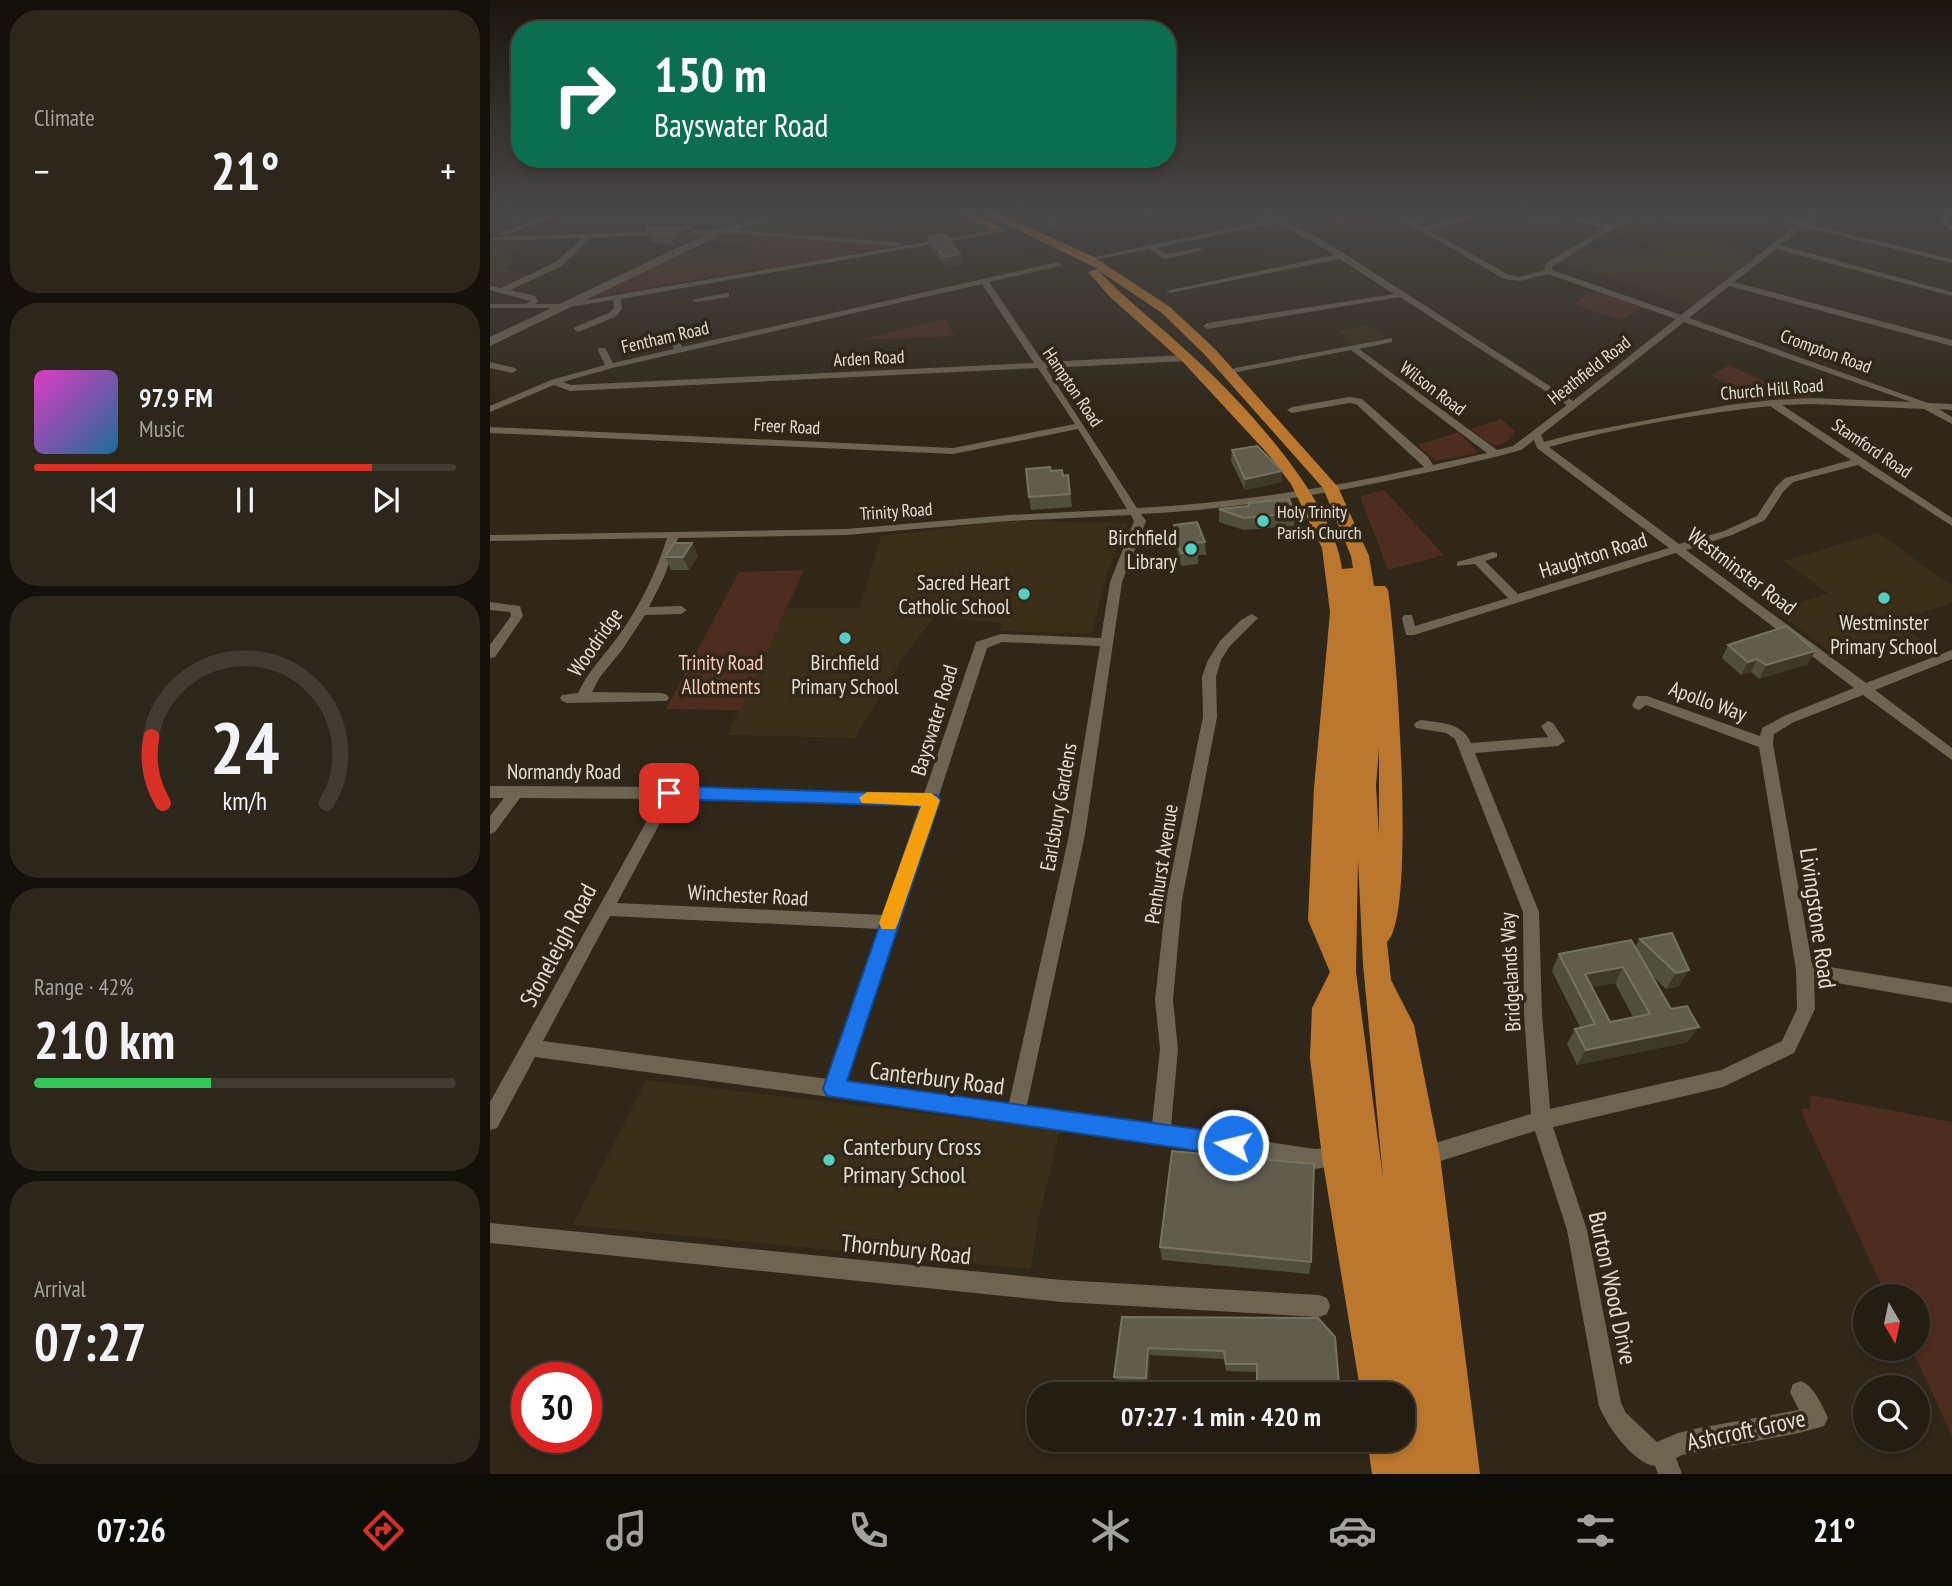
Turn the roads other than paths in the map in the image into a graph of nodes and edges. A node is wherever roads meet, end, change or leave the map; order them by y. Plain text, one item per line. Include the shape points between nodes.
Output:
1 (526, 280) edge
2 (619, 280) edge
3 (716, 280) edge
4 (989, 280) edge
5 (1102, 280) edge
6 (1110, 280) edge
7 (1124, 280) edge
8 (1130, 280) edge
9 (1225, 280) edge
10 (1377, 280) edge
11 (1574, 280) edge
12 (1732, 280) edge
13 (1899, 280) edge
14 (709, 281) junction
15 (984, 281) junction
16 (1729, 282) junction
17 (490, 288) edge
18 (502, 291) junction
19 (1170, 291) dead end
20 (868, 293) dead end
21 (1952, 294) edge
22 (726, 295) dead end
23 (1400, 295) junction
24 (617, 297) junction
25 (714, 297) junction
26 (696, 300) dead end
27 (878, 305) junction
28 (490, 306) edge
29 (528, 306) junction
30 (564, 306) junction
31 (1686, 317) junction
32 (1208, 327) dead end
33 (576, 330) dead end
34 (672, 334) dead end
35 (1388, 340) dead end
36 (491, 341) edge
37 (1952, 344) edge
38 (1353, 348) junction
39 (602, 350) dead end
40 (679, 350) junction
41 (1187, 358) junction
42 (490, 365) edge
43 (610, 366) junction
44 (1038, 366) junction
45 (512, 370) dead end
46 (1235, 371) junction
47 (554, 382) junction
48 (1772, 403) junction
49 (1573, 405) junction
50 (1925, 405) junction
51 (1952, 407) edge
52 (1255, 409) junction
53 (490, 410) edge
54 (1291, 410) dead end
55 (1952, 421) edge
56 (1081, 426) junction
57 (490, 430) edge
58 (1539, 440) junction
59 (1494, 454) junction
60 (1317, 457) junction
61 (1861, 461) junction
62 (1430, 468) junction
63 (1337, 487) junction
64 (1308, 492) junction
65 (1136, 511) junction
66 (1952, 523) edge
67 (673, 536) junction
68 (490, 538) edge
69 (1344, 549) junction
70 (1681, 549) junction
71 (1493, 555) dead end
72 (1478, 560) junction
73 (1461, 565) dead end
74 (1516, 599) junction
75 (490, 606) edge
76 (681, 610) dead end
77 (642, 611) junction
78 (1252, 618) dead end
79 (1408, 618) dead end
80 (1107, 642) junction
81 (490, 654) edge
82 (1952, 654) edge
83 (1864, 689) junction
84 (567, 698) dead end
85 (583, 698) junction
86 (662, 698) dead end
87 (1639, 705) dead end
88 (1421, 724) dead end
89 (1548, 726) dead end
90 (1766, 744) junction
91 (1467, 748) junction
92 (1952, 755) edge
93 (490, 792) edge
94 (515, 793) junction
95 (669, 793) junction
96 (931, 800) junction
97 (490, 828) edge
98 (605, 909) junction
99 (889, 922) junction
100 (1805, 970) junction
101 (1376, 971) junction
102 (1343, 972) junction
103 (1952, 995) edge
104 (530, 1048) junction
105 (834, 1089) junction
106 (1016, 1113) junction
107 (490, 1121) edge
108 (1541, 1121) junction
109 (1161, 1135) junction
110 (1425, 1156) junction
111 (1337, 1157) junction
112 (490, 1233) edge
113 (1318, 1306) dead end
114 (1376, 1382) edge
115 (1397, 1382) edge
116 (1801, 1392) dead end
117 (1387, 1452) edge
118 (1408, 1452) edge
119 (1662, 1461) edge
120 (1390, 1474) edge
121 (1411, 1474) edge
122 (1432, 1474) edge
123 (1462, 1474) edge

1 - 18 street
2 - 30 main road
3 - 14 street
4 - 15 street, Fentham Road
5 - 41 highway
6 - 52 highway via 1171,329
7 - 52 highway via 1166,310
8 - 46 highway via 1146,286 1175,309
9 - 19 street
10 - 23 street
11 - 31 street, Crompton Road
12 - 16 street, Heathfield Road
13 - 21 street
14 - 24 street
14 - 25 street
15 - 27 street, Fentham Road
15 - 44 street, Hampton Road
16 - 31 street, Heathfield Road
16 - 37 street
17 - 18 street
18 - 29 street via 532,298
20 - 27 street
22 - 25 street
23 - 32 street
23 - 49 street
24 - 30 street
24 - 33 street via 618,309 612,315
25 - 26 street
27 - 40 street, Fentham Road via 747,330
28 - 29 street
29 - 30 street
30 - 36 main road
31 - 49 street, Heathfield Road
31 - 50 street, Crompton Road
34 - 40 street
35 - 38 street, Wilson Road
38 - 46 street, Wilson Road
38 - 59 street, Wilson Road
39 - 43 street
40 - 43 street, Fentham Road
41 - 44 street, Arden Road
41 - 64 highway
42 - 45 street
43 - 47 street, Fentham Road
44 - 47 street, Arden Road via 570,388
44 - 56 street, Hampton Road
46 - 60 highway
47 - 53 street, Fentham Road
48 - 50 street, Church Hill Road
48 - 58 street, Church Hill Road
48 - 61 street, Stamford Road
49 - 58 street, Heathfield Road
50 - 51 street, Church Hill Road
50 - 55 street, Crompton Road
52 - 69 highway via 1308,476 1334,519
54 - 62 street via 1359,401
56 - 57 street, Freer Road via 953,451
56 - 65 street, Hampton Road
58 - 59 street
58 - 70 street, Westminster Road
59 - 62 street
60 - 63 highway
60 - 64 highway via 1306,481
61 - 66 street, Stamford Road
61 - 70 street, Haughton Road via 1789,480 1751,525
62 - 63 street
63 - 64 street, Trinity Road
63 - 69 highway via 1345,516
63 - 101 highway via 1370,544 1385,621 1392,788 1390,887
64 - 65 street, Trinity Road
64 - 69 highway
65 - 67 street, Trinity Road via 846,532
65 - 80 street, Earlsbury Gardens via 1140,522 1116,582
67 - 68 street, Trinity Road
67 - 77 street, Woodridge
69 - 101 highway via 1369,614 1370,731 1365,786
69 - 102 highway via 1353,615
70 - 74 street, Haughton Road
70 - 83 street, Westminster Road
71 - 72 street
72 - 73 street
72 - 74 street, Haughton Road
74 - 79 street, Haughton Road via 1410,632
75 - 81 street via 511,606 517,617
76 - 77 street, Woodridge
77 - 85 street, Woodridge via 589,681
78 - 109 street, Penhurst Avenue via 1227,642 1209,679 1211,707 1174,900 1164,1000 1168,1049
80 - 96 street, Bayswater Road via 1002,638 981,645
80 - 106 street, Earlsbury Gardens via 1077,835
82 - 83 street
83 - 90 street via 1788,719 1767,732
83 - 92 street, Westminster Road
84 - 85 street, Woodridge
85 - 86 street, Woodridge
87 - 90 street, Apollo Way via 1642,699
88 - 91 street via 1449,729 1461,736
89 - 91 street via 1558,741
90 - 100 street, Livingstone Road
91 - 108 street, Bridgelands Way via 1531,912
93 - 94 street, Normandy Road
94 - 95 street, Normandy Road
94 - 97 street
95 - 96 street, Normandy Road
95 - 98 street, Stoneleigh Road
96 - 99 street, Bayswater Road
98 - 99 street, Winchester Road
98 - 104 street, Stoneleigh Road
99 - 105 street, Bayswater Road
100 - 103 street
100 - 108 street, Livingstone Road via 1805,1009 1788,1047 1769,1058 1723,1078
101 - 110 highway via 1401,1025
101 - 122 highway
102 - 111 highway via 1325,1008 1324,1058
102 - 115 highway
104 - 105 street, Canterbury Road
104 - 107 street, Stoneleigh Road
105 - 106 street, Canterbury Road
106 - 109 street, Canterbury Road
108 - 110 street, Livingstone Road
108 - 119 street, Burton Wood Drive via 1577,1230 1610,1406 1618,1421
109 - 111 street, Canterbury Road via 1315,1159
110 - 123 highway
111 - 114 highway
112 - 113 street, Thornbury Road via 1062,1291
116 - 119 street, Ashcroft Grove via 1816,1418 1678,1444
117 - 120 highway
118 - 121 highway

